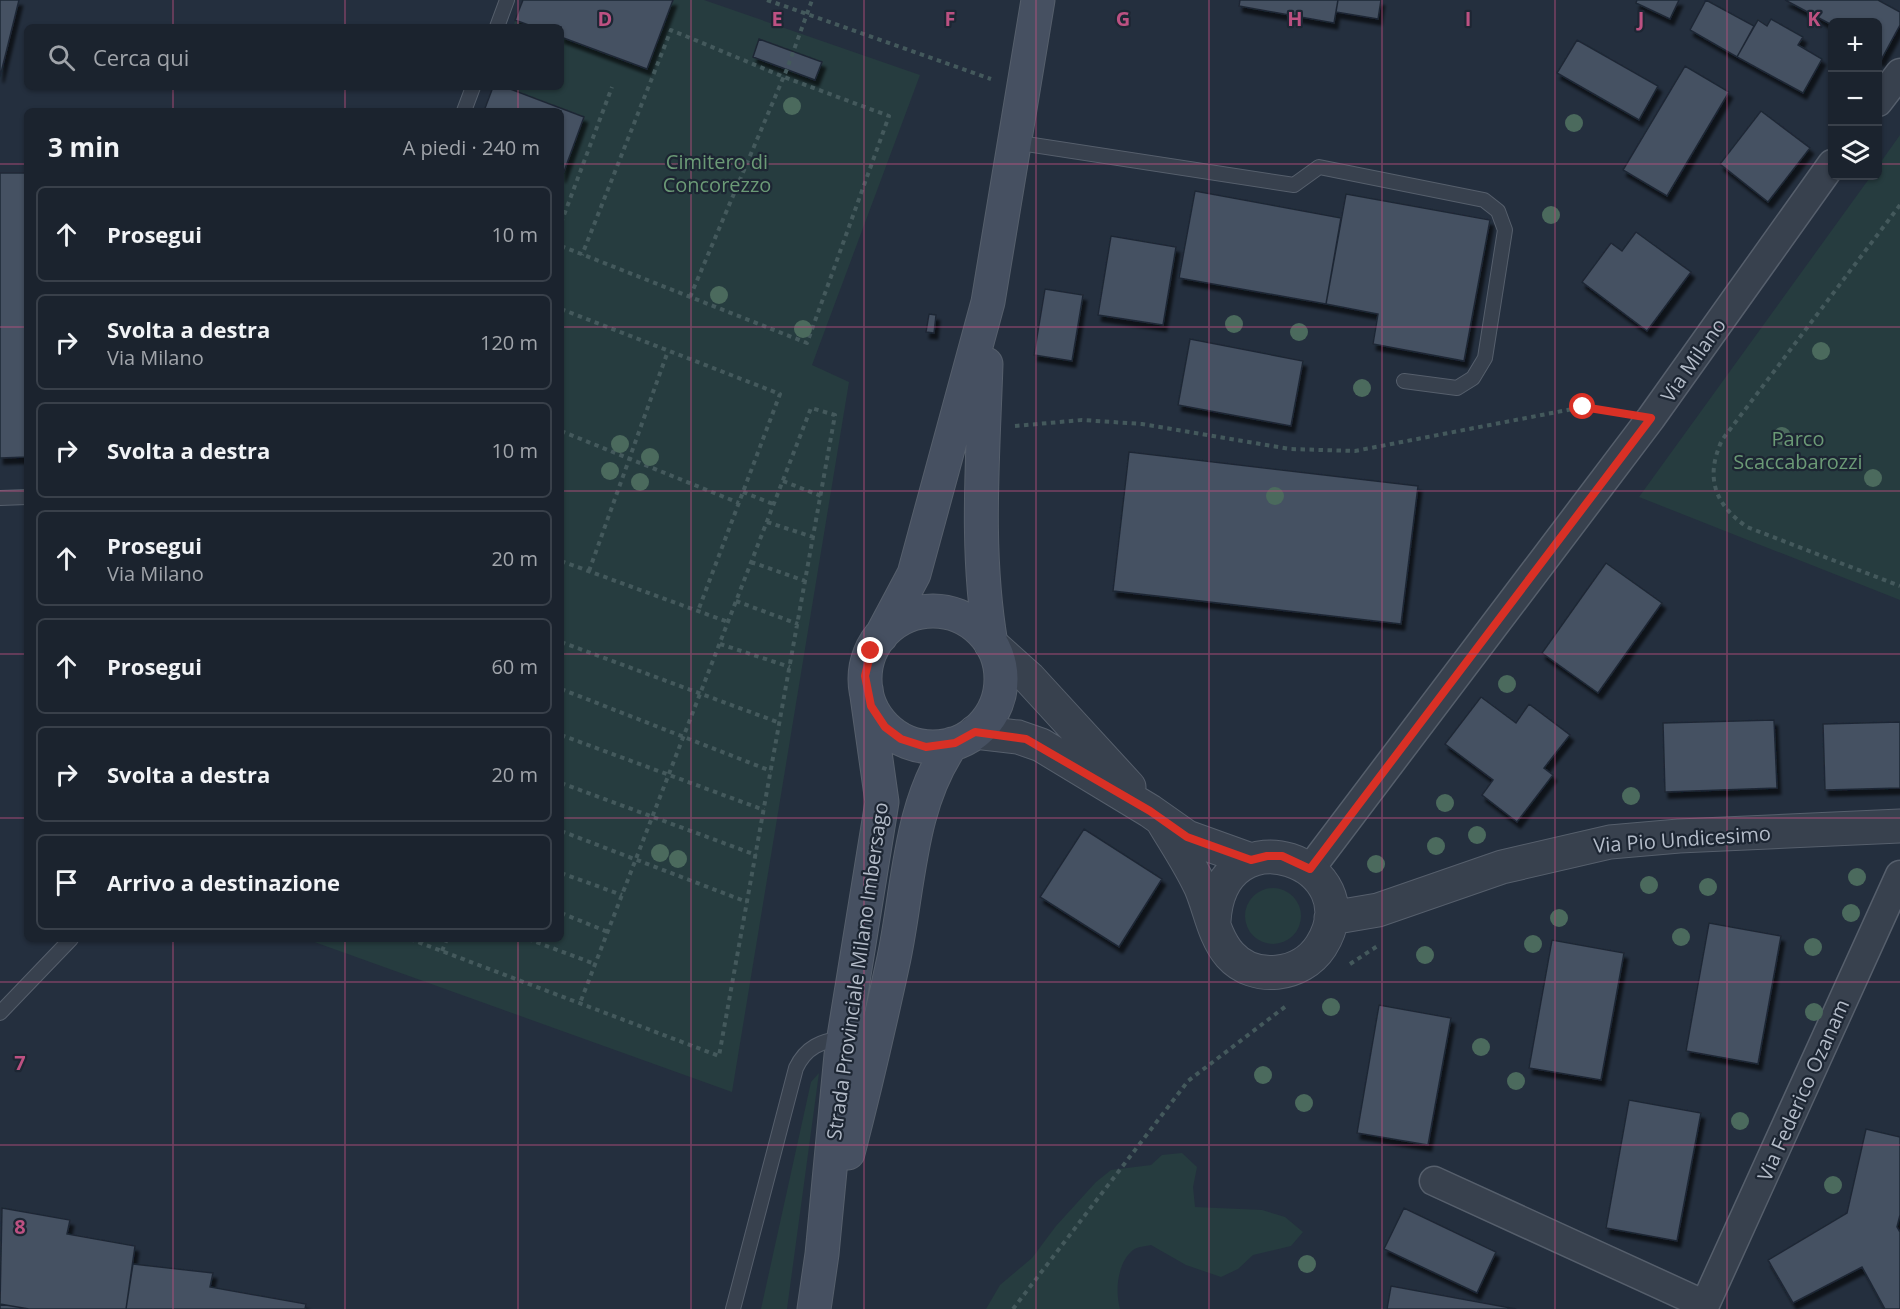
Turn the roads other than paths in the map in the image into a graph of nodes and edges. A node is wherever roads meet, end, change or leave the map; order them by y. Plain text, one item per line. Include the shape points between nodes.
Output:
1 (507, 0) edge
2 (1038, 0) edge
3 (498, 24) edge
4 (1900, 73) edge
5 (472, 90) edge
6 (1882, 97) edge
7 (465, 108) edge
8 (1014, 142) junction
9 (1828, 171) edge
10 (988, 302) junction
11 (1404, 381) dead end
12 (24, 497) edge
13 (0, 498) edge
14 (881, 636) junction
15 (991, 644) junction
16 (866, 689) junction
17 (963, 738) junction
18 (1156, 816) junction
19 (1900, 826) edge
20 (1251, 860) junction
21 (1310, 869) junction
22 (1900, 875) edge
23 (1331, 918) junction
24 (1214, 921) junction
25 (68, 942) edge
26 (0, 1013) edge
27 (844, 1038) junction
28 (1434, 1181) dead end
29 (822, 1254) junction
30 (1704, 1307) edge
31 (733, 1309) edge
32 (814, 1309) edge

1 - 3 lane
2 - 8 main road
4 - 6 street
5 - 7 lane
8 - 10 main road
8 - 11 lane via 1294,185 1319,168 1484,200 1498,211 1505,230 1485,358 1473,378 1457,388
9 - 21 street, Via Milano via 1651,418
10 - 14 main road via 914,574
10 - 15 main road via 979,522
12 - 13 lane
14 - 15 main road via 909,616 942,612 970,622
14 - 16 main road via 868,660
15 - 17 main road via 1000,671 999,694 991,715
15 - 18 street via 1029,678
16 - 17 main road via 879,721 901,739 926,747
16 - 27 main road, Strada Provinciale Milano Imbersago via 882,802
17 - 18 street via 1018,737 1034,742
17 - 29 main road, Strada Provinciale Milano Imbersago via 933,775 921,809 895,956
18 - 20 street via 1187,837
18 - 24 street via 1199,885
19 - 23 street, Via Pio Undicesimo via 1610,842 1502,867 1377,910
20 - 21 street via 1282,856
20 - 24 street via 1235,869 1222,884 1215,902
21 - 23 street via 1322,883
22 - 30 street, Via Federico Ozanam
23 - 24 street via 1317,953 1284,972 1246,967 1230,955 1219,939
25 - 26 lane
27 - 29 main road, Strada Provinciale Milano Imbersago
27 - 31 lane via 812,1047 796,1068
28 - 30 street, Via Federico Ozanam
29 - 32 main road, Strada Provinciale Milano Imbersago

